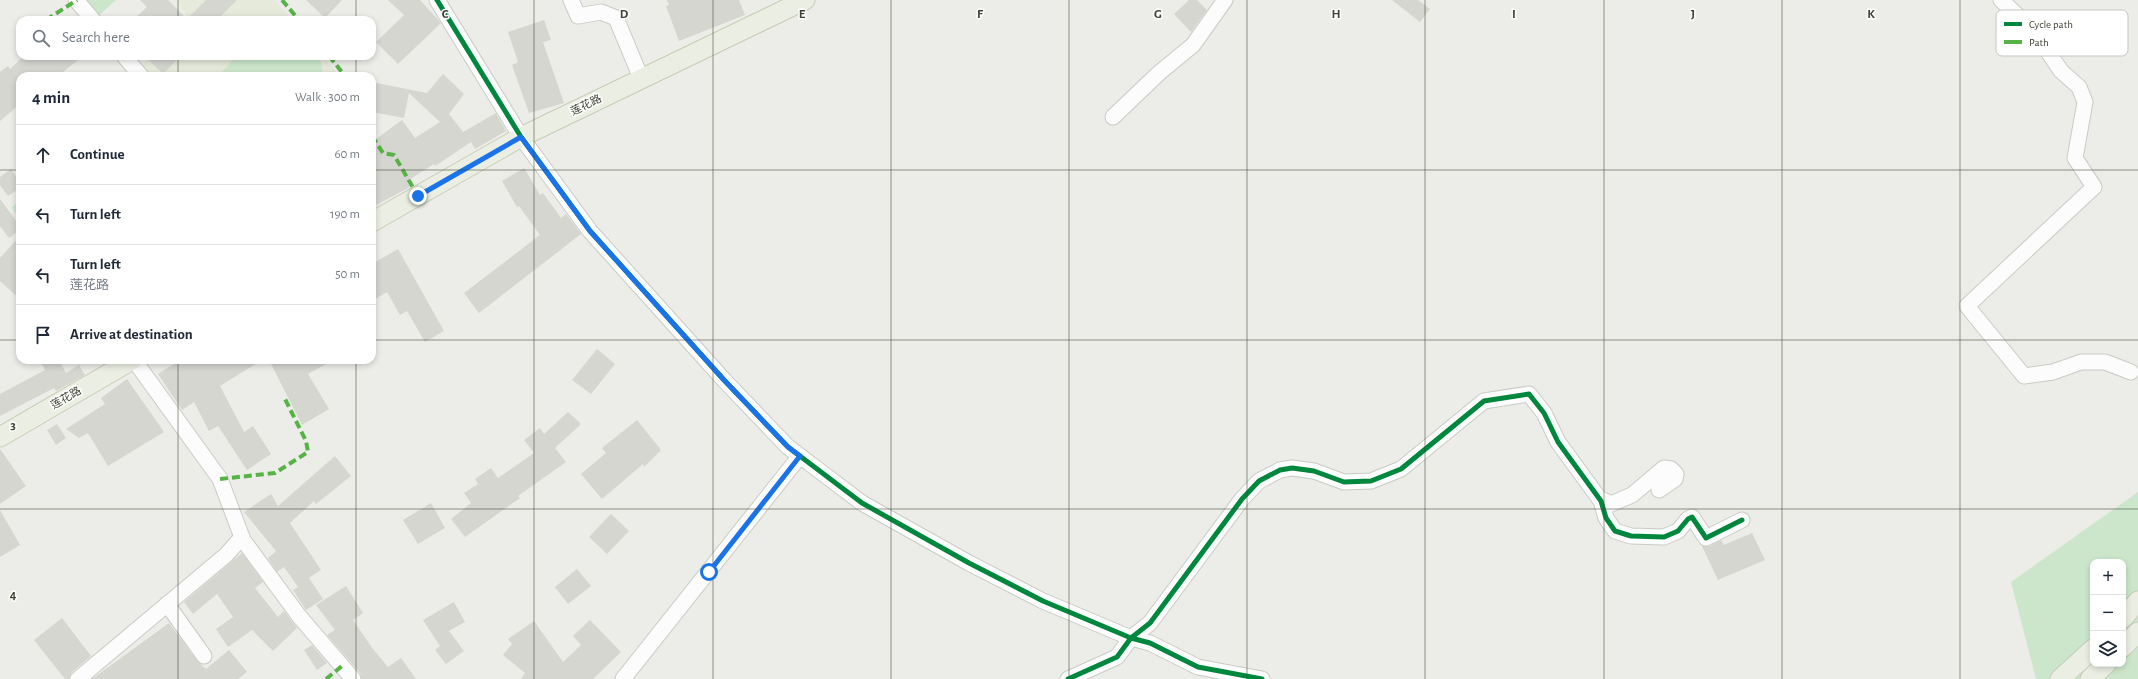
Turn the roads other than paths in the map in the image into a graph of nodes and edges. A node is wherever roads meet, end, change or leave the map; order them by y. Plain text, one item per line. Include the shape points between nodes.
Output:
1 (76, 0) edge
2 (437, 0) edge
3 (571, 0) edge
4 (805, 0) edge
5 (1225, 0) edge
6 (2001, 0) edge
7 (2012, 10) edge
8 (90, 16) edge
9 (2050, 56) edge
10 (127, 60) edge
11 (138, 72) edge
12 (641, 78) junction
13 (1113, 116) dead end
14 (521, 137) junction
15 (376, 220) edge
16 (126, 364) edge
17 (136, 364) edge
18 (2131, 372) dead end
19 (0, 437) edge
20 (800, 456) junction
21 (1659, 490) dead end
22 (1599, 498) junction
23 (1742, 520) dead end
24 (242, 537) junction
25 (2138, 602) edge
26 (167, 604) junction
27 (2126, 615) edge
28 (2138, 632) edge
29 (1131, 638) junction
30 (2126, 644) edge
31 (2090, 652) edge
32 (204, 656) dead end
33 (2103, 667) edge
34 (78, 679) edge
35 (353, 679) edge
36 (623, 679) edge
37 (1068, 679) edge
38 (1262, 679) edge
39 (2060, 679) edge
40 (2090, 679) edge

1 - 8 street
2 - 14 street
3 - 12 street via 578,16 601,12 616,18
4 - 12 main road, 莲花路
5 - 13 street via 1193,45
6 - 7 street
9 - 18 street via 2060,71 2079,87 2085,102 2075,158 2094,186 1967,306 2024,376 2053,372 2081,362 2105,362
10 - 11 street
12 - 14 main road, 莲花路
14 - 15 main road, 莲花路
14 - 20 street via 590,231 724,380 788,447
16 - 19 main road, 莲花路
17 - 24 street via 220,478
20 - 29 street via 862,503 969,563 1043,601
20 - 36 street
21 - 22 street via 1676,479 1676,474 1671,469 1664,468 1632,495 1610,504
22 - 23 street via 1606,518 1616,530 1630,536 1664,537 1678,531 1692,517 1706,538
22 - 29 street via 1558,442 1544,413 1529,394 1484,401 1401,469 1371,481 1344,482 1314,471 1292,468 1280,470 1259,481 1242,499 1150,623
24 - 26 street via 226,555
24 - 35 street via 299,616
25 - 27 main road
26 - 32 street
26 - 34 street
28 - 30 main road
29 - 37 street via 1117,657
29 - 38 street via 1150,643 1198,667
31 - 39 main road
33 - 40 main road

